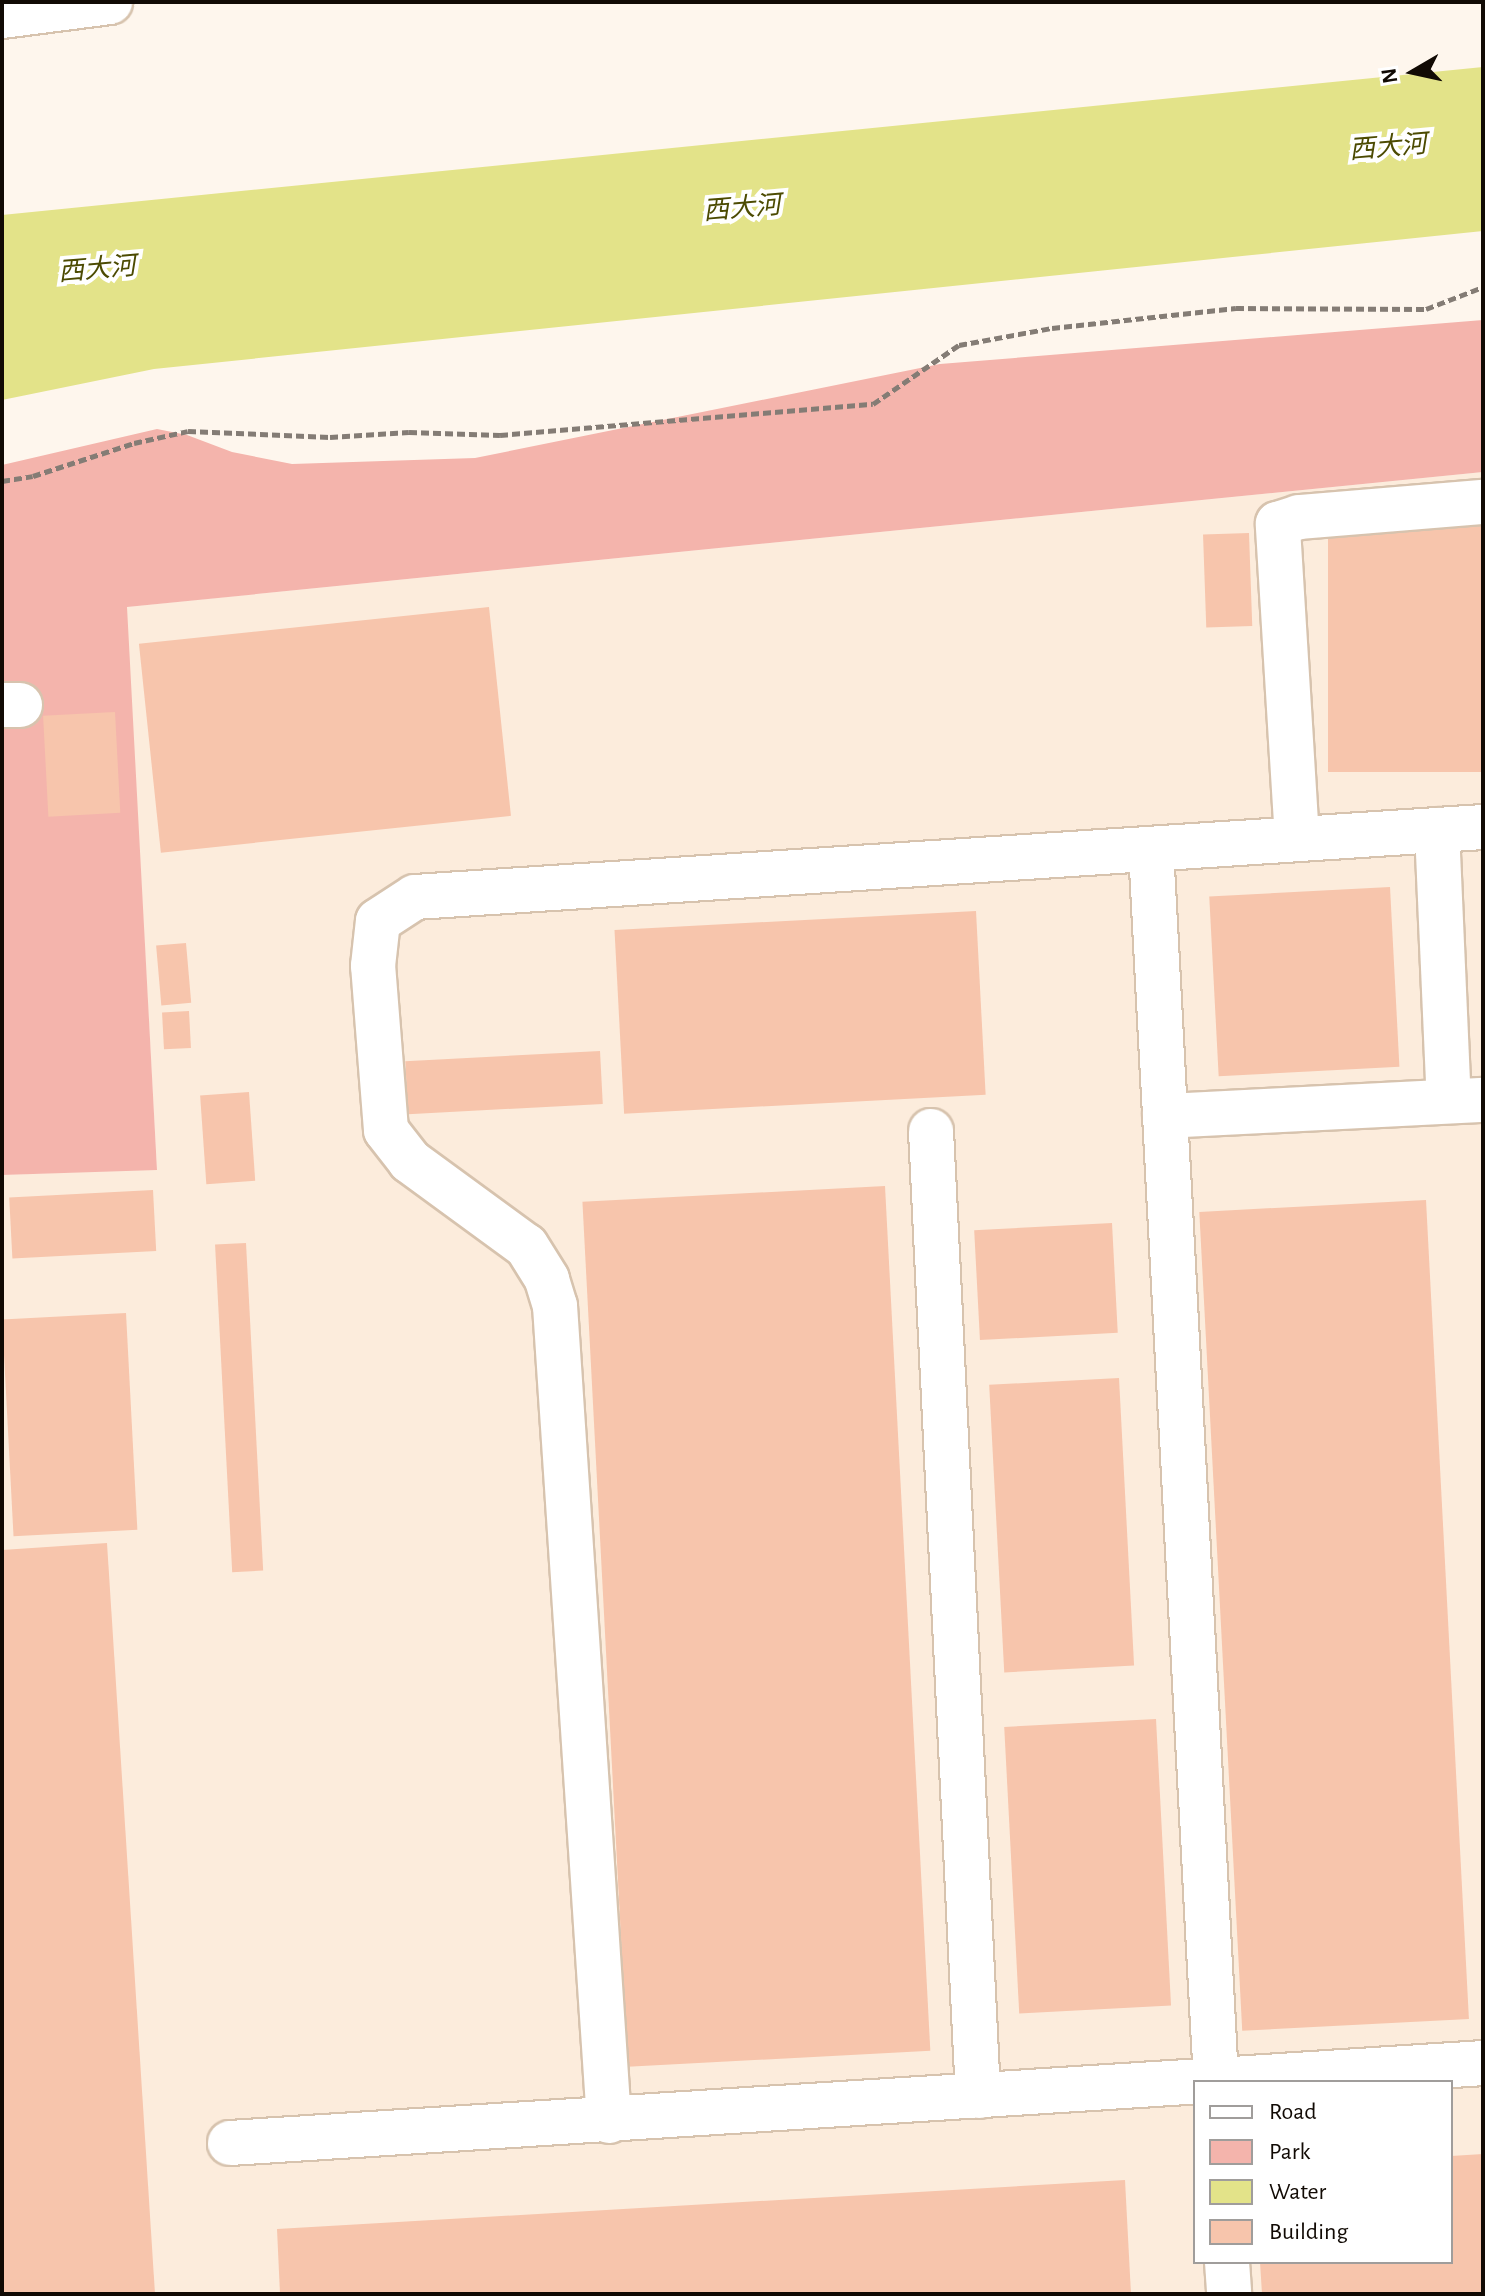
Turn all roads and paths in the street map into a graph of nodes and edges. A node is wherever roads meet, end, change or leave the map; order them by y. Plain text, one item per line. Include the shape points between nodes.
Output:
1 (110, 2) edge
2 (2, 16) edge
3 (1483, 287) edge
4 (2, 481) edge
5 (1483, 502) edge
6 (1483, 827) edge
7 (1437, 830) junction
8 (1297, 839) junction
9 (1151, 849) junction
10 (1466, 1100) edge
11 (1165, 1116) junction
12 (931, 1131) dead end
13 (1483, 2063) edge
14 (1216, 2080) edge
15 (1231, 2080) edge
16 (1193, 2082) edge
17 (978, 2096) junction
18 (609, 2121) junction
19 (230, 2143) dead end
20 (1227, 2264) edge
21 (1229, 2294) edge

1 - 2 main road
3 - 4 path via 1426,309 1236,308 1052,328 959,345 873,404 500,435 409,432 330,437 188,431
5 - 8 main road via 1299,517 1278,524
6 - 7 main road
7 - 8 main road
7 - 10 main road
8 - 9 main road
9 - 11 main road
9 - 18 main road via 415,897 378,921 373,966 386,1130 410,1161 526,1246 547,1279 555,1306
10 - 11 main road
11 - 14 main road
12 - 17 main road
13 - 15 main road
16 - 17 main road
17 - 18 main road
18 - 19 main road
20 - 21 main road

